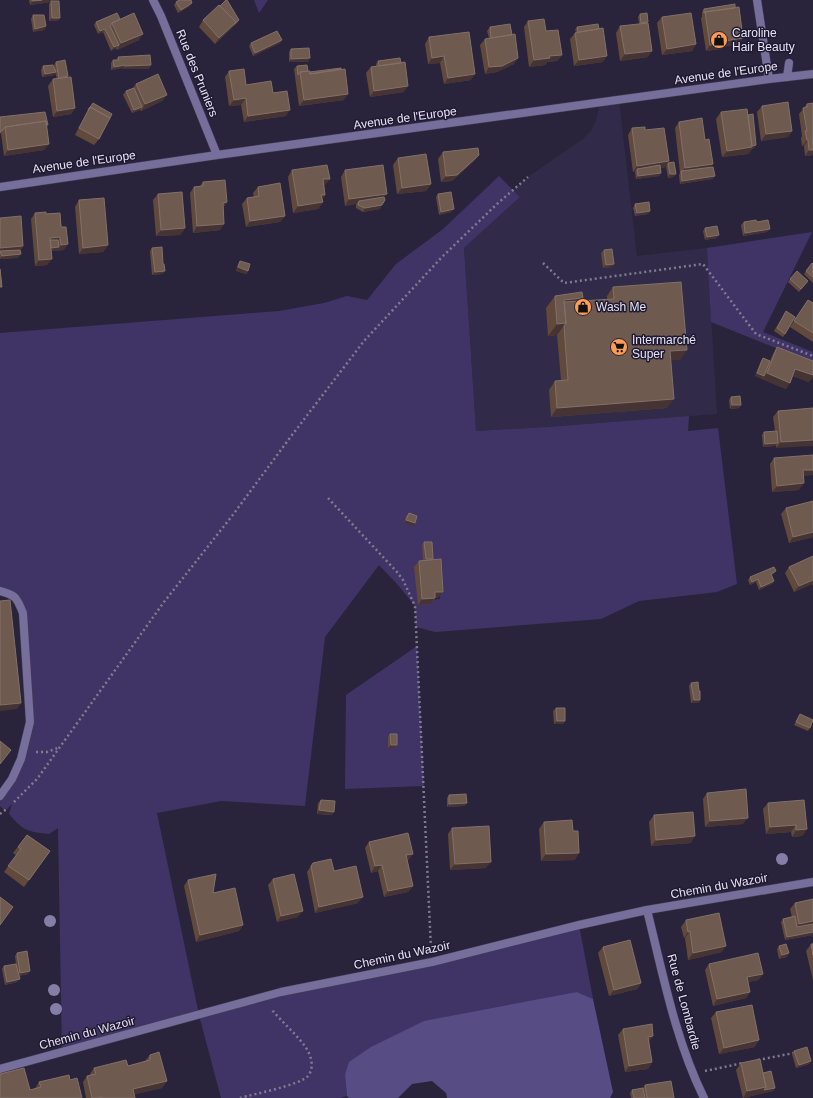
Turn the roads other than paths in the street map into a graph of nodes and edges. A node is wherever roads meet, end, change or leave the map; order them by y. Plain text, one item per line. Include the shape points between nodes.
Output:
1 (153, 0) edge
2 (757, 0) edge
3 (789, 63) dead end
4 (813, 74) edge
5 (787, 77) junction
6 (769, 79) junction
7 (217, 155) junction
8 (0, 187) edge
9 (0, 591) edge
10 (0, 796) edge
11 (813, 882) edge
12 (647, 910) junction
13 (0, 1069) edge
14 (704, 1098) edge

1 - 7 street, Rue des Pruniers
2 - 6 street
3 - 5 street
4 - 5 street, Avenue de l'Europe
5 - 6 street, Avenue de l'Europe
6 - 7 street, Avenue de l'Europe
7 - 8 street, Avenue de l'Europe
9 - 10 street via 18,599 23,614 30,722 21,759 12,779
11 - 12 street, Chemin du Wazoir
12 - 13 street, Chemin du Wazoir via 432,962 267,996
12 - 14 street, Rue de Lombardie via 678,1030 692,1074

